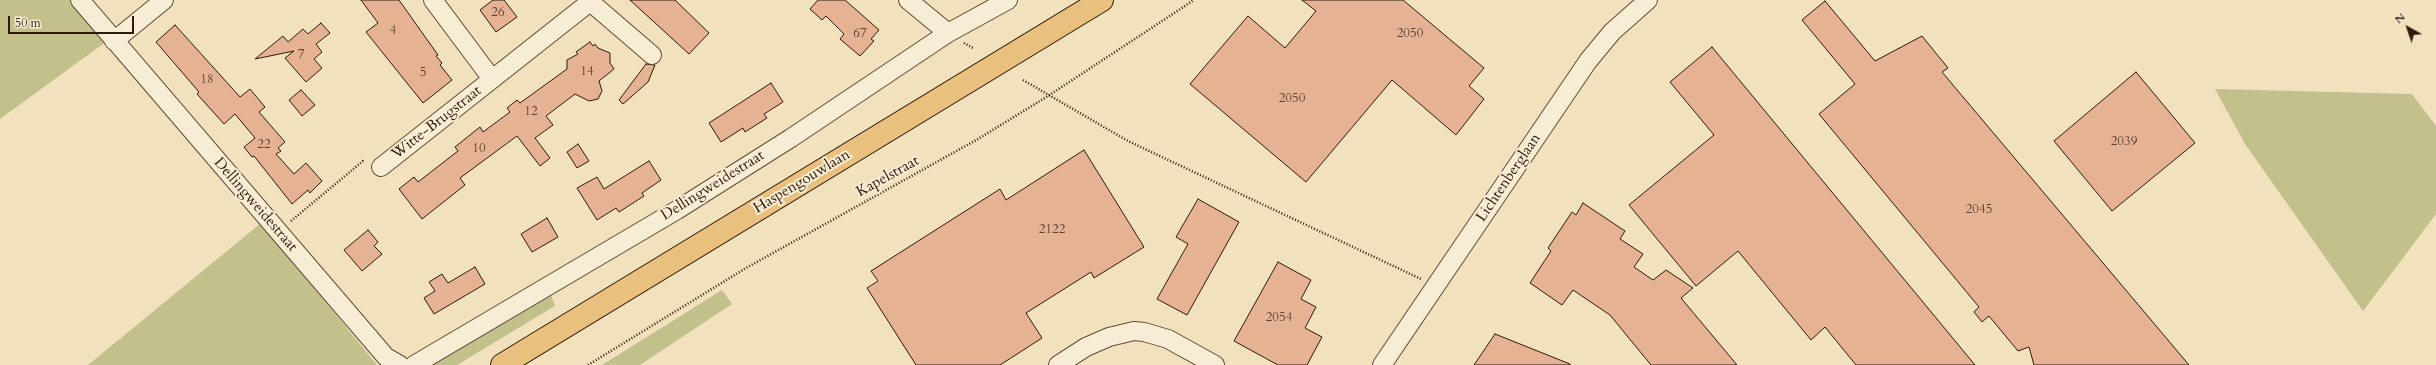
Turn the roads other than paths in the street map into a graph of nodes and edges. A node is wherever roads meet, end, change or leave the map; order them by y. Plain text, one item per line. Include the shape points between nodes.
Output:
1 (80, 0) edge
2 (164, 0) edge
3 (433, 0) edge
4 (908, 0) edge
5 (1008, 0) edge
6 (1102, 0) edge
7 (1648, 0) edge
8 (589, 1) edge
9 (948, 33) junction
10 (114, 41) junction
11 (652, 55) dead end
12 (492, 79) junction
13 (381, 166) road end
14 (400, 365) edge
15 (414, 365) edge
16 (502, 365) edge
17 (1058, 365) edge
18 (1215, 365) edge
19 (1382, 365) edge

1 - 10 street, Dellingweidestraat
2 - 10 street
3 - 12 street, Witte-Brugstraat
4 - 9 street
5 - 9 street, Dellingweidestraat
6 - 16 main road, Haspengouwlaan
7 - 19 street, Lichtenberglaan via 1612,32 1588,61
8 - 11 street, Witte-Brugstraat
8 - 12 street, Witte-Brugstraat
9 - 15 street, Dellingweidestraat via 791,138 677,210
10 - 14 street, Dellingweidestraat via 386,357
12 - 13 street, Witte-Brugstraat
17 - 18 street via 1086,347 1109,337 1134,331 1168,339

